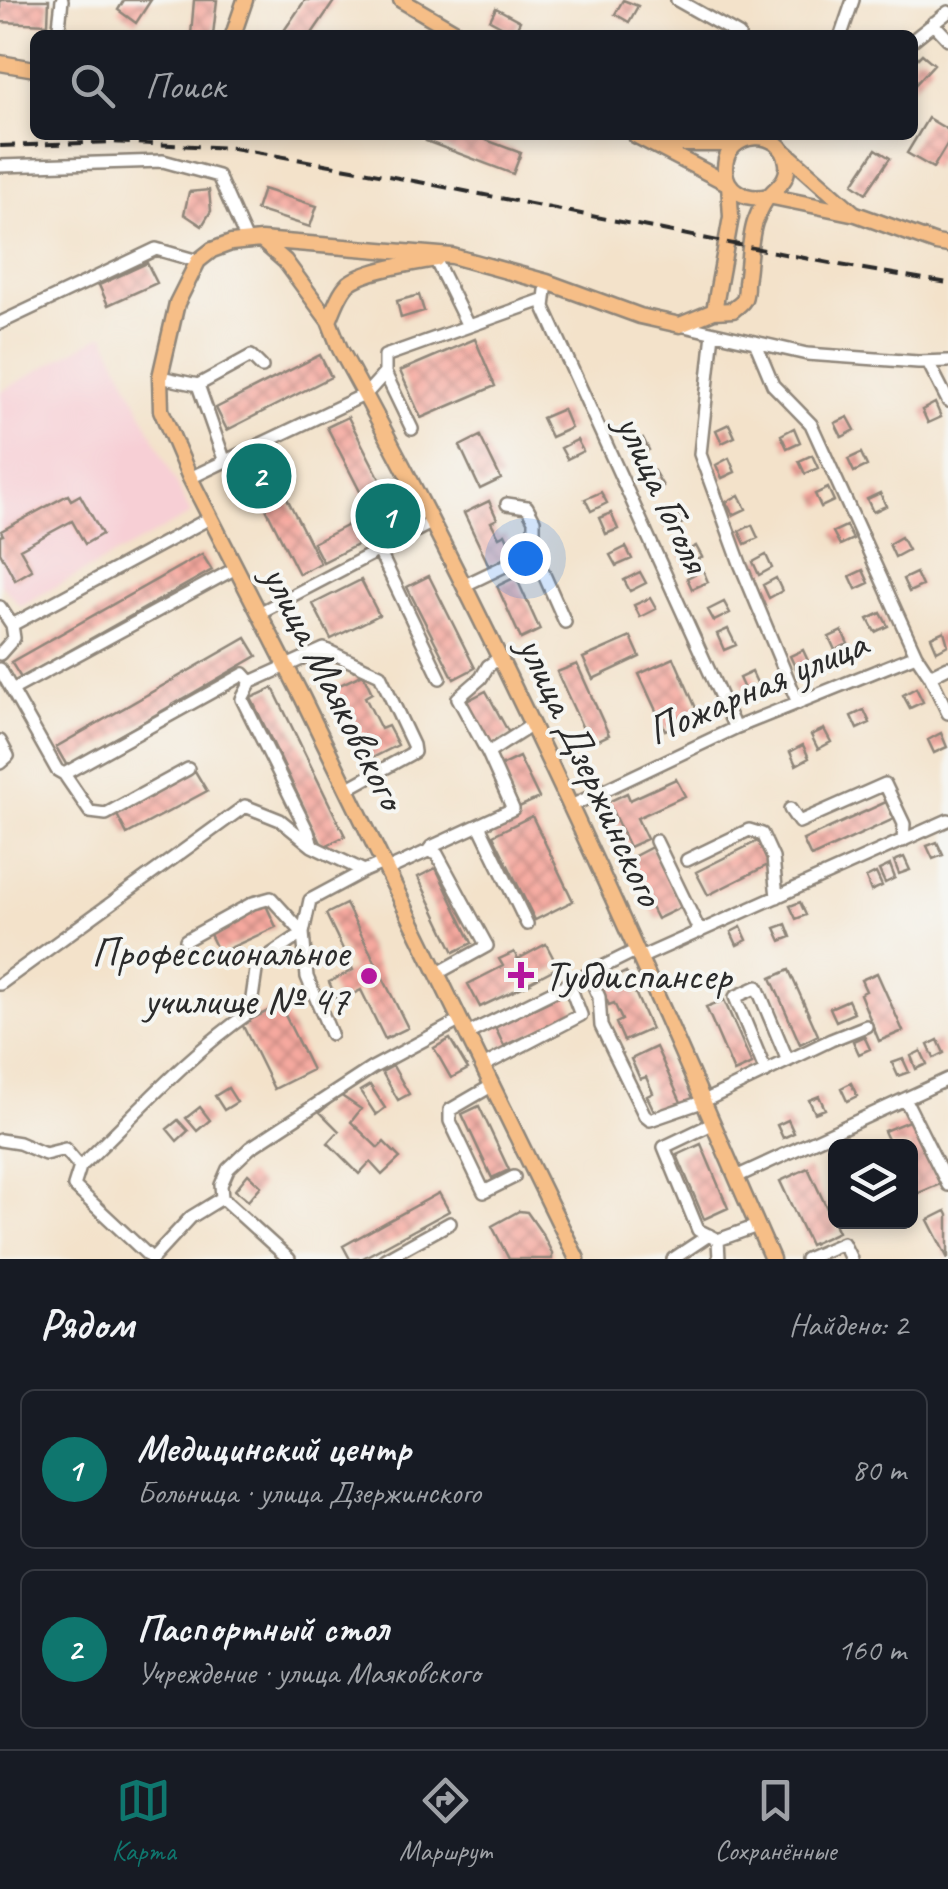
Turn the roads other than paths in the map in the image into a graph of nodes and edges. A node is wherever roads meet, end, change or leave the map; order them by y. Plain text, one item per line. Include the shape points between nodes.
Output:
1 (62, 0) edge
2 (245, 0) edge
3 (400, 0) edge
4 (677, 0) edge
5 (853, 0) edge
6 (948, 12) edge
7 (933, 23) junction
8 (59, 30) edge
9 (235, 30) edge
10 (452, 30) edge
11 (729, 30) edge
12 (843, 30) edge
13 (918, 36) edge
14 (948, 40) edge
15 (0, 64) edge
16 (30, 68) edge
17 (643, 140) edge
18 (744, 140) edge
19 (783, 142) edge
20 (650, 144) junction
21 (735, 144) junction
22 (0, 166) edge
23 (729, 184) junction
24 (768, 196) junction
25 (856, 214) junction
26 (254, 240) junction
27 (948, 246) edge
28 (452, 256) junction
29 (436, 259) junction
30 (198, 261) junction
31 (547, 282) junction
32 (545, 299) junction
33 (714, 312) junction
34 (329, 321) junction
35 (0, 323) edge
36 (468, 326) junction
37 (680, 326) junction
38 (712, 332) junction
39 (755, 342) junction
40 (948, 361) edge
41 (928, 362) junction
42 (262, 366) dead end
43 (385, 373) junction
44 (160, 377) junction
45 (198, 385) junction
46 (366, 394) junction
47 (948, 401) edge
48 (412, 429) dead end
49 (225, 462) junction
50 (190, 478) junction
51 (507, 504) dead end
52 (210, 518) junction
53 (431, 523) junction
54 (379, 551) junction
55 (534, 552) junction
56 (236, 568) junction
57 (463, 586) junction
58 (0, 607) edge
59 (259, 613) junction
60 (565, 622) dead end
61 (12, 626) junction
62 (0, 654) edge
63 (916, 655) junction
64 (499, 658) junction
65 (285, 665) junction
66 (948, 667) edge
67 (0, 668) edge
68 (930, 676) junction
69 (440, 678) dead end
70 (251, 682) junction
71 (12, 690) junction
72 (798, 703) junction
73 (948, 713) edge
74 (532, 725) junction
75 (735, 728) junction
76 (0, 741) edge
77 (488, 753) junction
78 (0, 763) edge
79 (188, 769) dead end
80 (64, 774) junction
81 (347, 788) junction
82 (571, 806) junction
83 (790, 809) dead end
84 (948, 820) edge
85 (479, 825) junction
86 (903, 840) junction
87 (656, 842) dead end
88 (312, 846) junction
89 (428, 851) junction
90 (688, 860) dead end
91 (385, 866) junction
92 (364, 871) junction
93 (777, 897) junction
94 (527, 924) dead end
95 (304, 932) junction
96 (700, 932) junction
97 (186, 940) dead end
98 (638, 954) junction
99 (438, 974) junction
100 (589, 974) junction
101 (0, 984) edge
102 (569, 984) junction
103 (866, 1026) dead end
104 (464, 1027) junction
105 (331, 1034) dead end
106 (788, 1061) junction
107 (483, 1066) junction
108 (766, 1072) junction
109 (948, 1079) edge
110 (492, 1085) junction
111 (905, 1099) junction
112 (702, 1102) junction
113 (712, 1124) junction
114 (0, 1140) edge
115 (80, 1167) junction
116 (514, 1177) dead end
117 (736, 1177) junction
118 (948, 1184) edge
119 (222, 1198) junction
120 (450, 1224) dead end
121 (757, 1226) junction
122 (714, 1238) junction
123 (152, 1259) edge
124 (289, 1259) edge
125 (385, 1259) edge
126 (578, 1259) edge
127 (673, 1259) edge
128 (720, 1259) edge
129 (772, 1259) edge
130 (806, 1259) edge
131 (851, 1259) edge

1 - 8 street
2 - 9 main road
3 - 10 main road
4 - 11 street
5 - 12 street
6 - 7 street
7 - 13 street
7 - 14 street
15 - 16 main road
17 - 20 main road
18 - 21 main road
19 - 24 main road via 786,176
19 - 25 main road
20 - 21 main road
20 - 23 main road
21 - 23 main road via 725,163
22 - 26 street via 163,160 218,176
23 - 24 main road via 746,197
23 - 33 main road
24 - 25 main road
24 - 33 main road via 755,223 744,299 733,310
25 - 27 main road
26 - 28 main road
26 - 30 main road via 212,250
26 - 34 main road, улица Дзержинского via 286,261
28 - 29 main road
28 - 31 main road
29 - 34 main road via 350,282
29 - 36 street
30 - 35 street via 156,249
30 - 44 main road, улица Маяковского via 177,303
31 - 32 street, улица Гоголя
31 - 37 main road
32 - 36 street
32 - 75 street, улица Гоголя
33 - 37 main road
34 - 46 main road, улица Дзержинского
36 - 43 street via 384,356
37 - 38 street
38 - 39 street
38 - 72 street via 700,454
39 - 41 street via 807,354
39 - 63 street via 773,385 811,424
40 - 41 street
41 - 47 street
42 - 45 street via 251,356
43 - 46 street
43 - 48 street
44 - 45 street
44 - 50 main road, улица Маяковского via 161,410
45 - 49 street
46 - 49 street
46 - 53 main road, улица Дзержинского
49 - 50 street
50 - 52 main road, улица Маяковского
51 - 55 street via 528,507
52 - 56 main road, улица Маяковского
52 - 61 street
53 - 54 street
53 - 57 main road, улица Дзержинского
54 - 59 street
54 - 69 street
55 - 57 street
55 - 60 street
56 - 59 main road, улица Маяковского
56 - 71 street
57 - 64 main road, улица Дзержинского
58 - 61 street
59 - 65 main road, улица Маяковского
61 - 62 street via 14,638
63 - 68 street
63 - 72 street, Пожарная улица
64 - 74 main road, улица Дзержинского
64 - 77 street via 458,698
65 - 70 street
65 - 81 main road, улица Маяковского
65 - 81 street via 324,649 380,675 414,752
66 - 68 street, Пожарная улица
67 - 71 street
68 - 73 street
70 - 80 street via 244,674
70 - 88 street via 242,699
71 - 80 street
72 - 75 street, Пожарная улица
74 - 77 street
74 - 82 main road, улица Дзержинского
75 - 82 street, Пожарная улица
76 - 78 street via 8,756
77 - 85 street via 513,809
79 - 80 street via 106,814 90,812
81 - 91 main road, улица Маяковского
82 - 98 main road, улица Дзержинского
83 - 86 street via 800,822 885,784 904,824
84 - 86 street
85 - 89 street
85 - 94 street
86 - 93 street
87 - 96 street
88 - 92 street
88 - 101 street via 280,820 245,806
89 - 91 street
89 - 99 street via 437,854 487,946
90 - 93 street via 749,830 762,834 773,858
91 - 92 street
91 - 99 main road, улица Маяковского
92 - 95 street via 310,900
93 - 96 street
95 - 97 street via 272,898
95 - 105 street via 307,977
95 - 115 street via 257,964 250,1012 175,1071
96 - 98 street
98 - 100 street
98 - 112 main road, улица Дзержинского
99 - 104 main road, улица Маяковского
100 - 102 street
100 - 112 street via 601,1026 645,1116 650,1120
102 - 104 street
102 - 107 street via 582,1015
103 - 106 street
104 - 107 main road, улица Маяковского
104 - 119 street via 372,1068 250,1148 228,1169
106 - 108 street
106 - 108 street via 757,987 735,997
107 - 110 main road, улица Маяковского
108 - 112 street
109 - 111 street
110 - 116 street via 450,1110 450,1121 484,1192
110 - 126 main road, улица Маяковского
111 - 117 street
111 - 118 street
112 - 113 main road, улица Дзержинского
113 - 117 main road, улица Дзержинского
113 - 122 street via 664,1147 698,1230
114 - 115 street via 46,1154 65,1150
115 - 123 street via 74,1186
117 - 121 main road, улица Дзержинского
119 - 123 street via 191,1217
119 - 124 street
120 - 125 street
121 - 122 street
121 - 129 main road, улица Дзержинского
122 - 127 street
122 - 128 street
130 - 131 street via 843,1243

